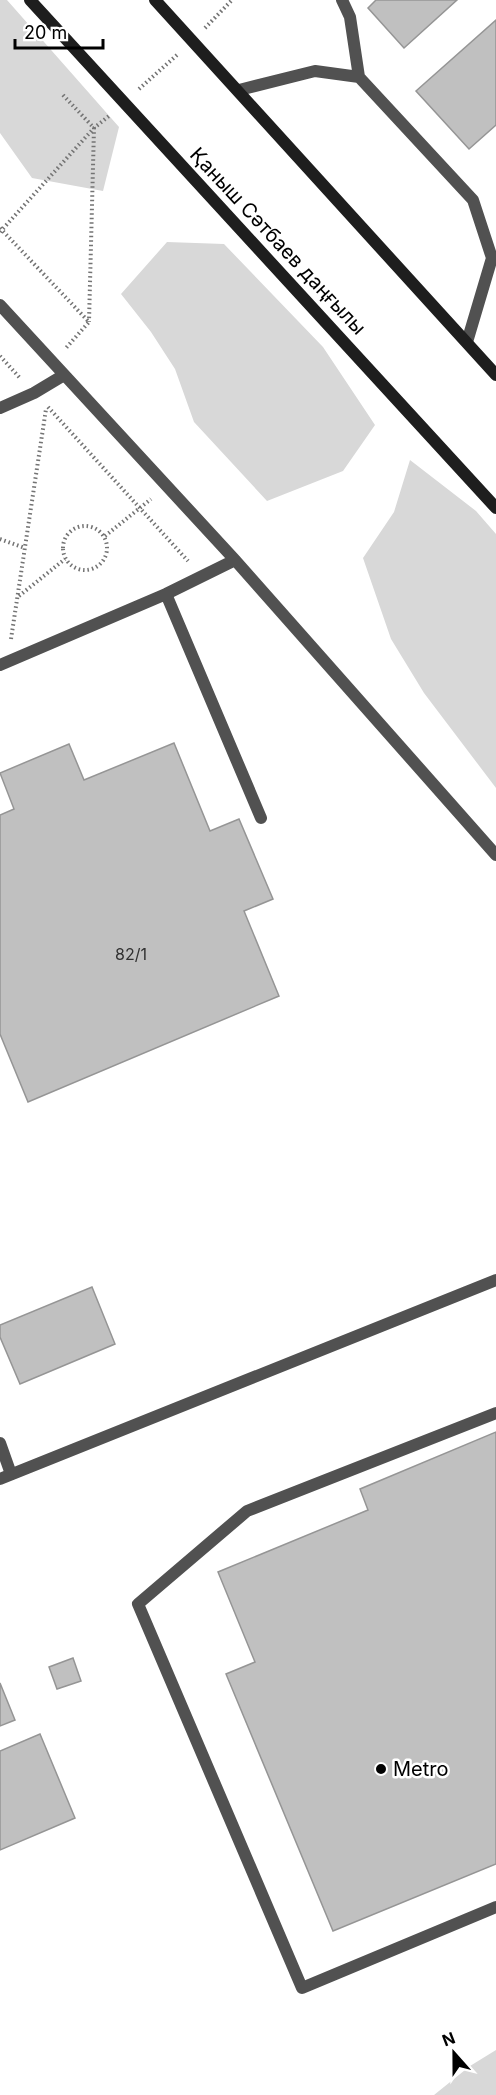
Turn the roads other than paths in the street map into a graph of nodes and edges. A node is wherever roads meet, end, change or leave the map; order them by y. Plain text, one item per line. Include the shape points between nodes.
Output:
1 (30, 0) edge
2 (155, 0) edge
3 (342, 0) edge
4 (359, 77) junction
5 (238, 90) junction
6 (0, 305) edge
7 (466, 342) junction
8 (64, 375) junction
9 (496, 375) edge
10 (0, 408) edge
11 (496, 508) edge
12 (235, 560) junction
13 (166, 594) junction
14 (2, 662) edge
15 (261, 818) dead end
16 (496, 855) edge
17 (496, 1280) edge
18 (496, 1413) edge
19 (0, 1443) edge
20 (5, 1476) edge
21 (496, 1907) edge

1 - 11 main road, Қаныш Сәтбаев даңғылы
2 - 5 main road
3 - 4 street via 350,17
4 - 5 street via 315,71
4 - 7 street via 473,200 492,258
5 - 7 main road
6 - 8 street
7 - 9 main road
8 - 10 street
8 - 12 street
12 - 13 street
12 - 16 street
13 - 14 street
13 - 15 street
17 - 20 street
18 - 21 street via 247,1511 138,1604 302,1988
19 - 20 street

